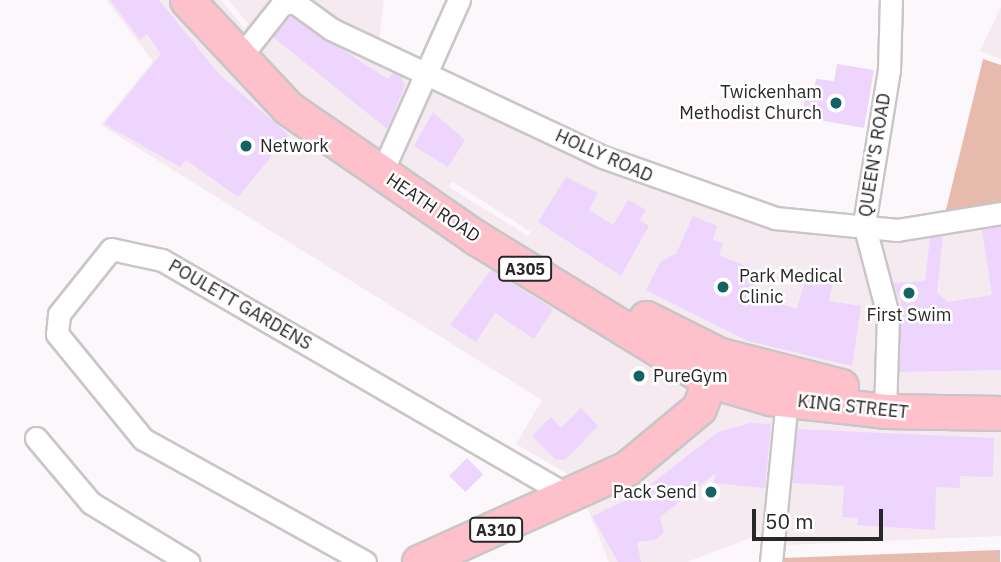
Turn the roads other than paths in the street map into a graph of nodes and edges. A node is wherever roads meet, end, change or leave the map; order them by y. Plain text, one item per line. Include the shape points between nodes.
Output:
1 (187, 0) edge
2 (210, 0) edge
3 (459, 0) edge
4 (891, 0) edge
5 (244, 53) junction
6 (429, 74) junction
7 (386, 165) junction
8 (1001, 213) edge
9 (864, 230) junction
10 (714, 367) junction
11 (1001, 394) edge
12 (787, 400) junction
13 (885, 401) junction
14 (1001, 413) edge
15 (36, 438) dead end
16 (572, 498) junction
17 (188, 562) edge
18 (365, 562) edge
19 (419, 562) edge
20 (771, 562) edge

1 - 5 main road, HEATH ROAD / A305
2 - 5 main road, HEATH ROAD / A305
3 - 6 street
4 - 9 street, QUEEN'S ROAD via 889,70
5 - 6 street, HOLLY ROAD via 288,1
5 - 7 main road, HEATH ROAD / A305
6 - 7 street
6 - 9 street, HOLLY ROAD via 684,191 775,218
7 - 10 main road, HEATH ROAD / A305 via 609,296
8 - 9 street, HOLLY ROAD
9 - 13 street, QUEEN'S ROAD via 887,315
10 - 12 main road, KING STREET / A305
10 - 13 main road, KING STREET / A305 via 818,383
10 - 16 main road, A310 via 670,411 654,443 627,468
11 - 13 main road, KING STREET / A305
12 - 13 main road, KING STREET / A305
12 - 20 street
13 - 14 main road, KING STREET / A305
15 - 17 street via 91,503
16 - 18 street, POULETT GARDENS via 162,260 111,249 59,314 57,334 143,439
16 - 19 main road, A310

